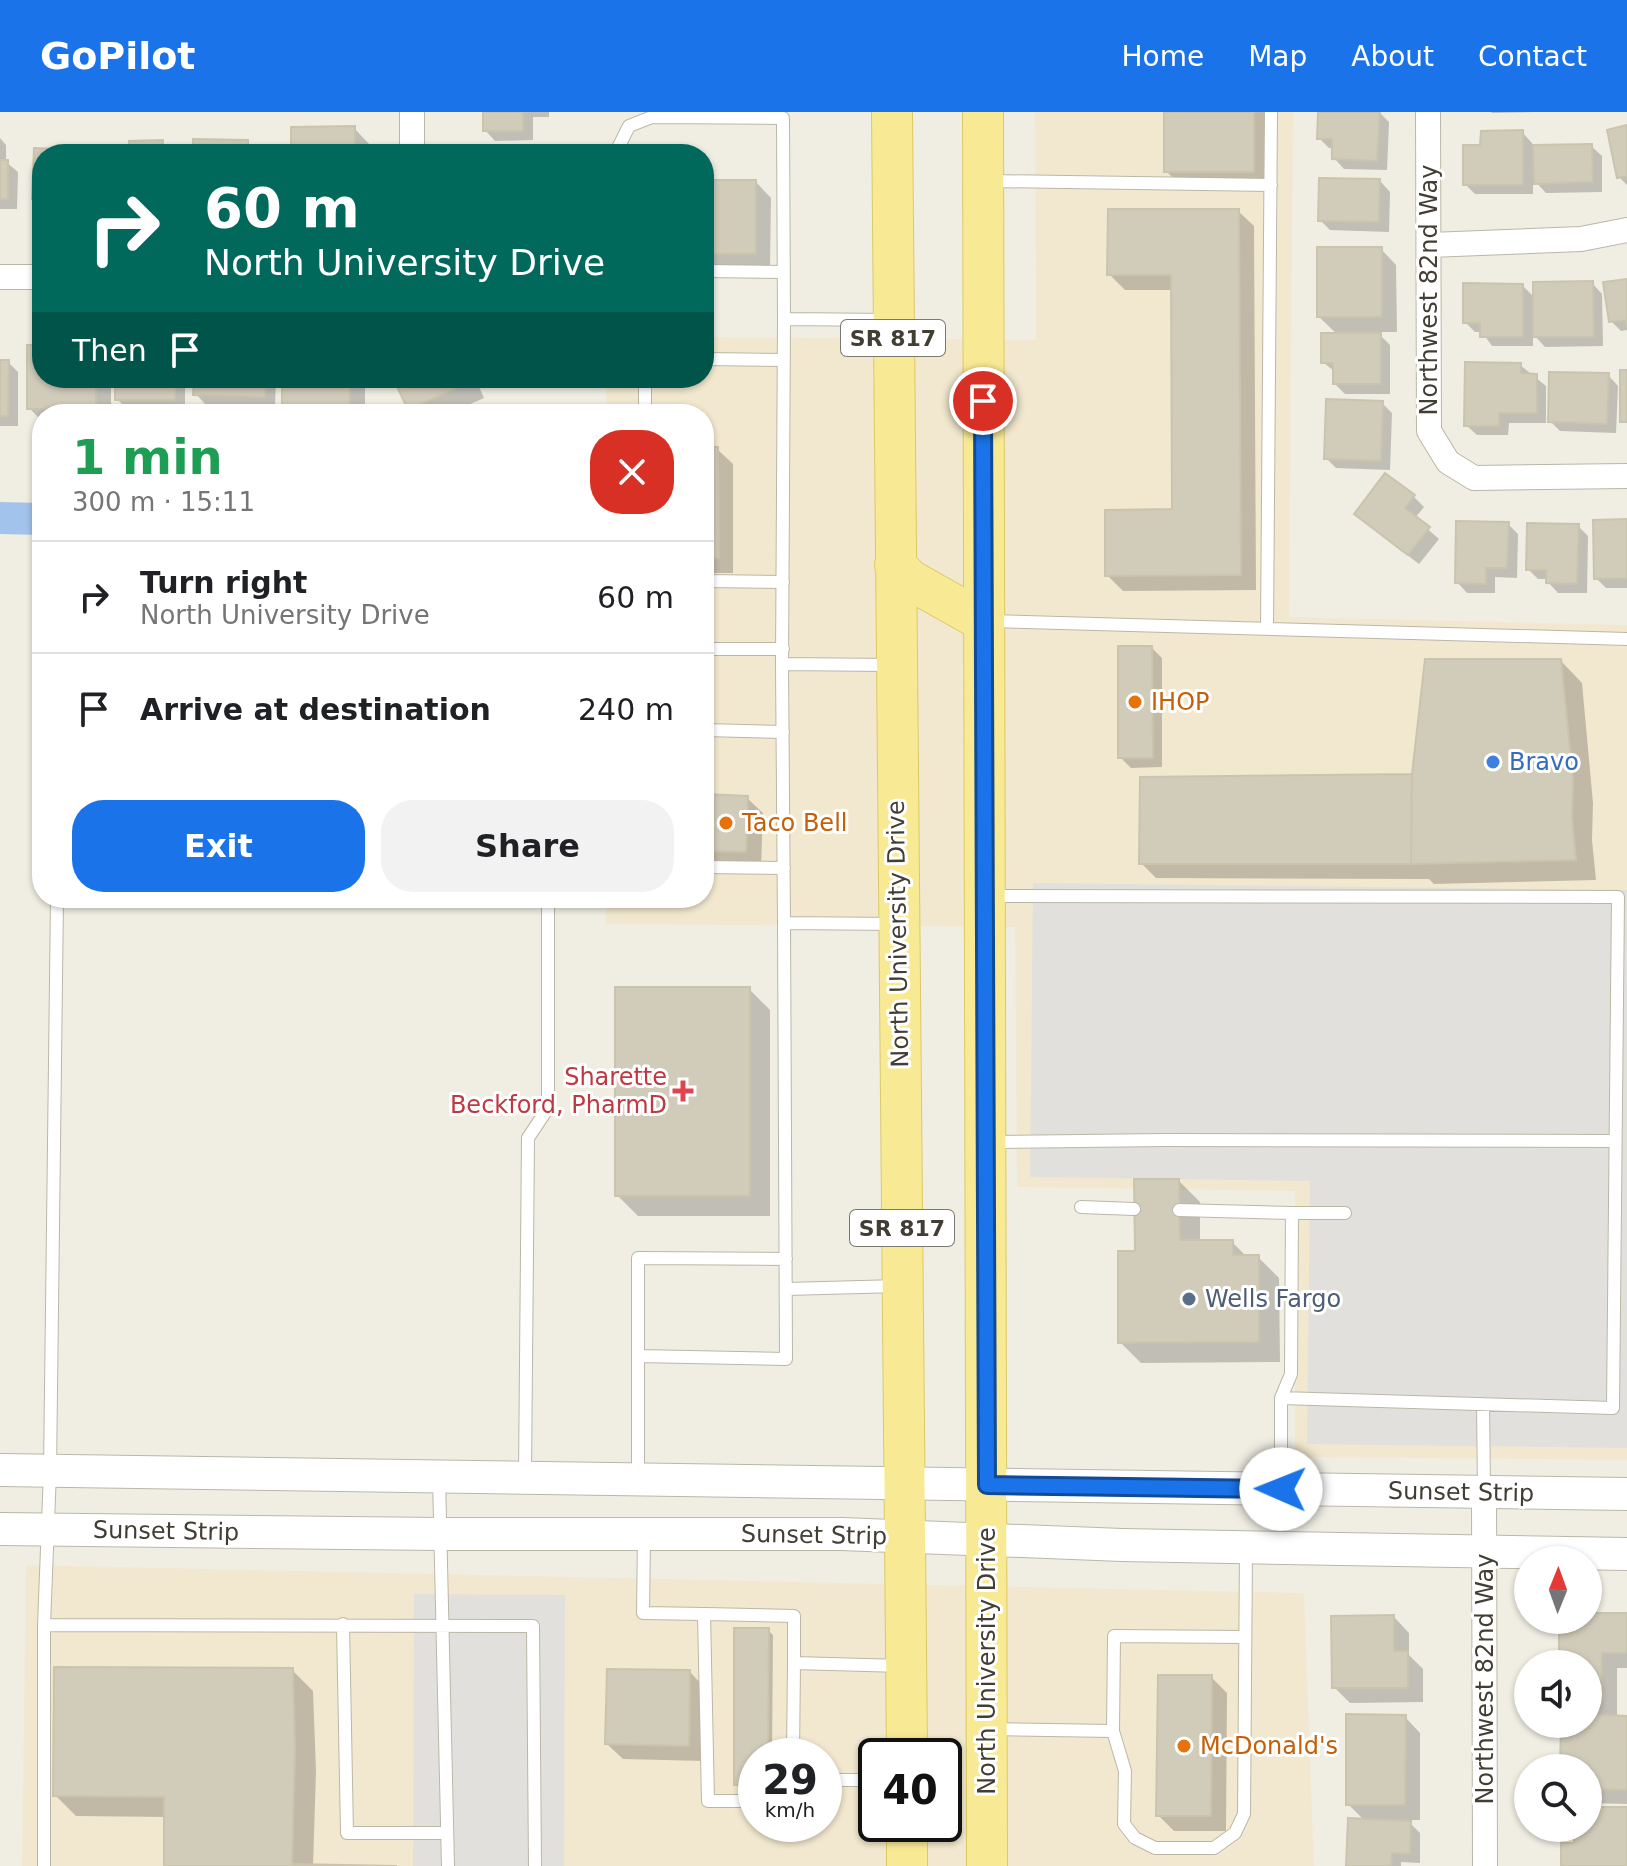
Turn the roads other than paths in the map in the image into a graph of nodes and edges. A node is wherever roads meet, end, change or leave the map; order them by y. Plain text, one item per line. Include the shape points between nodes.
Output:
1 (412, 112) edge
2 (892, 112) edge
3 (983, 112) edge
4 (1271, 112) edge
5 (1428, 112) edge
6 (412, 144) edge
7 (622, 144) edge
8 (983, 181) junction
9 (1271, 185) junction
10 (1627, 230) edge
11 (1430, 245) junction
12 (714, 271) edge
13 (784, 272) junction
14 (0, 277) edge
15 (32, 277) edge
16 (784, 319) junction
17 (893, 320) junction
18 (714, 359) edge
19 (784, 360) junction
20 (1627, 476) edge
21 (895, 565) junction
22 (714, 581) edge
23 (783, 582) junction
24 (983, 621) junction
25 (1267, 629) junction
26 (1627, 639) edge
27 (714, 649) edge
28 (783, 649) junction
29 (782, 664) junction
30 (896, 665) junction
31 (714, 730) edge
32 (783, 732) junction
33 (714, 867) edge
34 (784, 868) junction
35 (984, 896) junction
36 (1622, 897) edge
37 (57, 908) edge
38 (548, 908) edge
39 (784, 923) junction
40 (897, 924) junction
41 (1614, 1141) junction
42 (986, 1142) junction
43 (1081, 1207) dead end
44 (1134, 1209) dead end
45 (1179, 1210) dead end
46 (1292, 1213) junction
47 (1345, 1213) dead end
48 (786, 1259) junction
49 (903, 1285) junction
50 (786, 1289) junction
51 (638, 1356) junction
52 (1281, 1398) junction
53 (1483, 1404) junction
54 (1613, 1408) junction
55 (1627, 1408) edge
56 (0, 1470) edge
57 (50, 1472) junction
58 (439, 1477) junction
59 (525, 1478) junction
60 (638, 1479) junction
61 (905, 1484) junction
62 (987, 1485) junction
63 (1281, 1489) junction
64 (1484, 1492) junction
65 (1627, 1494) edge
66 (0, 1529) edge
67 (49, 1530) junction
68 (644, 1533) junction
69 (440, 1534) junction
70 (906, 1537) junction
71 (987, 1542) junction
72 (1246, 1548) junction
73 (1484, 1552) junction
74 (1627, 1554) edge
75 (704, 1614) junction
76 (343, 1624) junction
77 (442, 1624) junction
78 (44, 1625) junction
79 (1244, 1637) junction
80 (794, 1663) junction
81 (907, 1667) junction
82 (987, 1729) junction
83 (1113, 1731) junction
84 (793, 1738) edge
85 (907, 1738) edge
86 (738, 1801) edge
87 (447, 1833) junction
88 (907, 1842) edge
89 (44, 1866) edge
90 (448, 1866) edge
91 (535, 1866) edge
92 (907, 1866) edge
93 (987, 1866) edge
94 (1485, 1866) edge

1 - 6 street
2 - 17 main road, North University Drive / SR 817
3 - 8 main road, North University Drive / SR 817
4 - 9 lane
5 - 11 street, Northwest 82nd Way
7 - 13 lane via 629,126 652,117 783,118
8 - 9 lane
8 - 24 main road, North University Drive / SR 817
9 - 25 lane
10 - 11 street via 1581,239
11 - 20 street, Northwest 82nd Way via 1429,431 1448,462 1474,478
12 - 13 lane
13 - 16 lane
14 - 15 street
16 - 17 lane
16 - 19 lane
17 - 21 main road, North University Drive / SR 817
18 - 19 lane
19 - 23 lane
21 - 24 main road via 910,580
21 - 30 main road, North University Drive / SR 817
22 - 23 lane
23 - 28 lane
24 - 25 lane
24 - 35 main road, North University Drive / SR 817
25 - 26 lane
27 - 28 lane
28 - 29 lane
29 - 30 lane
29 - 32 lane
30 - 40 main road, North University Drive / SR 817
31 - 32 lane
32 - 34 lane
33 - 34 lane
34 - 39 lane
35 - 36 lane
35 - 42 main road, North University Drive / SR 817
36 - 41 lane
37 - 57 lane
38 - 59 lane via 548,1108 528,1138
39 - 40 lane
39 - 48 lane
40 - 49 main road, North University Drive / SR 817
41 - 42 lane
41 - 54 lane
42 - 62 main road, North University Drive / SR 817
43 - 44 lane
45 - 46 lane
46 - 47 lane
46 - 52 lane via 1291,1374
48 - 50 lane
48 - 51 lane via 638,1258
49 - 50 lane
49 - 61 main road, North University Drive / SR 817
50 - 51 lane via 786,1359
51 - 60 lane
52 - 53 lane
52 - 63 lane
53 - 54 lane
53 - 64 lane
54 - 55 lane
56 - 57 street, Sunset Strip
57 - 58 street, Sunset Strip
57 - 67 lane
58 - 59 street, Sunset Strip
58 - 69 lane
59 - 60 street, Sunset Strip
60 - 61 street, Sunset Strip
61 - 62 street, Sunset Strip
61 - 70 main road, North University Drive / SR 817
62 - 63 street, Sunset Strip
62 - 71 main road, North University Drive / SR 817
63 - 64 street, Sunset Strip
64 - 65 street, Sunset Strip
64 - 73 street, Northwest 82nd Way
66 - 67 street, Sunset Strip
67 - 69 street, Sunset Strip
67 - 78 lane
68 - 69 street, Sunset Strip
68 - 70 street, Sunset Strip
68 - 75 lane via 643,1613
69 - 77 lane
70 - 71 street, Sunset Strip
70 - 81 main road, North University Drive / SR 817
71 - 72 street, Sunset Strip
71 - 82 main road, North University Drive / SR 817
72 - 73 street, Sunset Strip
72 - 79 lane
73 - 74 street, Sunset Strip
73 - 94 street, Northwest 82nd Way
75 - 80 lane via 794,1616
75 - 86 lane via 708,1801
76 - 77 lane
76 - 78 lane
76 - 87 lane via 347,1833
77 - 87 lane
77 - 91 lane via 533,1626
78 - 89 lane
79 - 83 lane via 1114,1636
79 - 83 lane via 1244,1814 1235,1833 1214,1848 1155,1848 1135,1838 1124,1824 1125,1771
80 - 81 lane
80 - 84 lane
81 - 85 main road, North University Drive / SR 817
82 - 83 lane
82 - 93 main road, North University Drive / SR 817
87 - 90 lane
88 - 92 main road

